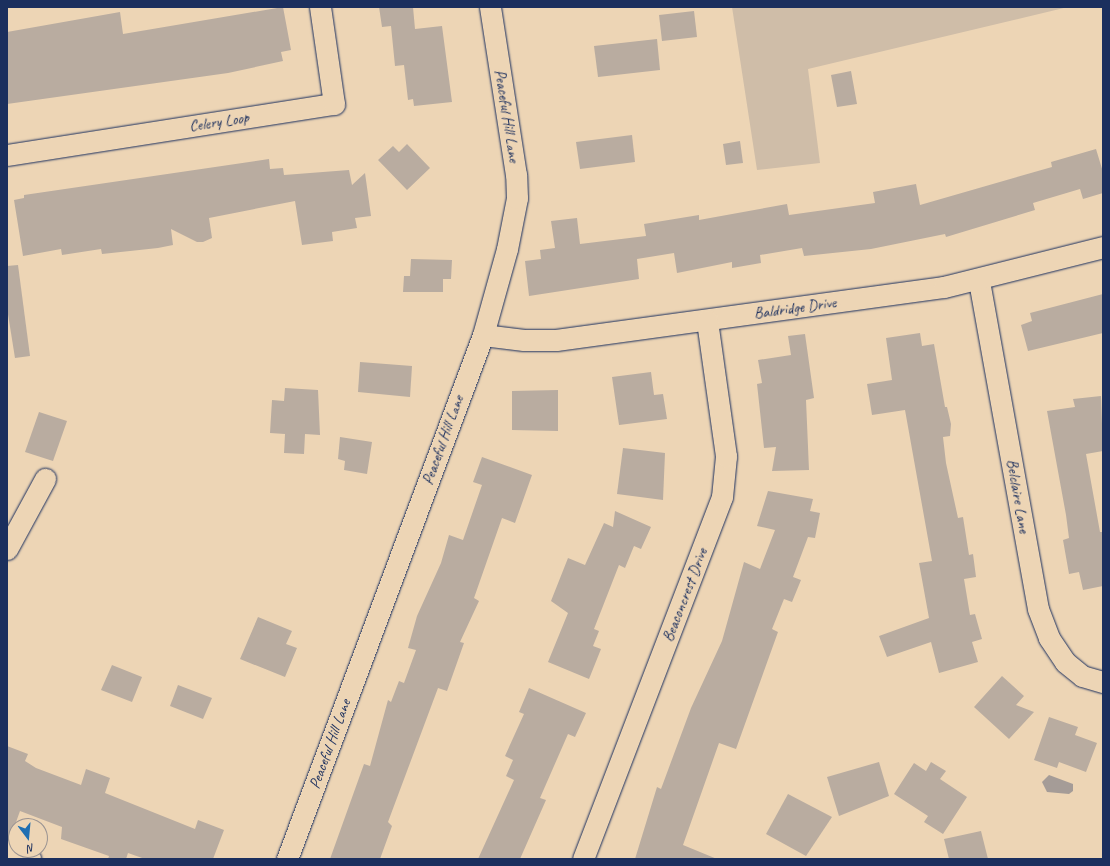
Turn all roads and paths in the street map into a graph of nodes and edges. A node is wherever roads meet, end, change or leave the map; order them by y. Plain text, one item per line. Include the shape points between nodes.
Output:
1 (320, 7) edge
2 (490, 7) edge
3 (7, 155) edge
4 (1103, 247) edge
5 (979, 281) junction
6 (707, 320) junction
7 (483, 335) junction
8 (45, 480) dead end
9 (7, 549) edge
10 (1103, 682) edge
11 (7, 850) edge
12 (30, 859) edge
13 (287, 859) edge
14 (584, 859) edge

1 - 3 street, Celery Loop via 334,104
2 - 7 street, Peaceful Hill Lane via 517,198 507,249
4 - 5 street, Baldridge Drive
5 - 6 street, Baldridge Drive
5 - 10 street, Belclaire Lane via 1038,609 1048,638 1065,662 1082,676
6 - 7 street, Baldridge Drive via 556,340 524,340
6 - 14 street, Beaconcrest Drive via 726,456 722,496
7 - 13 street, Peaceful Hill Lane
8 - 9 street
11 - 12 street

